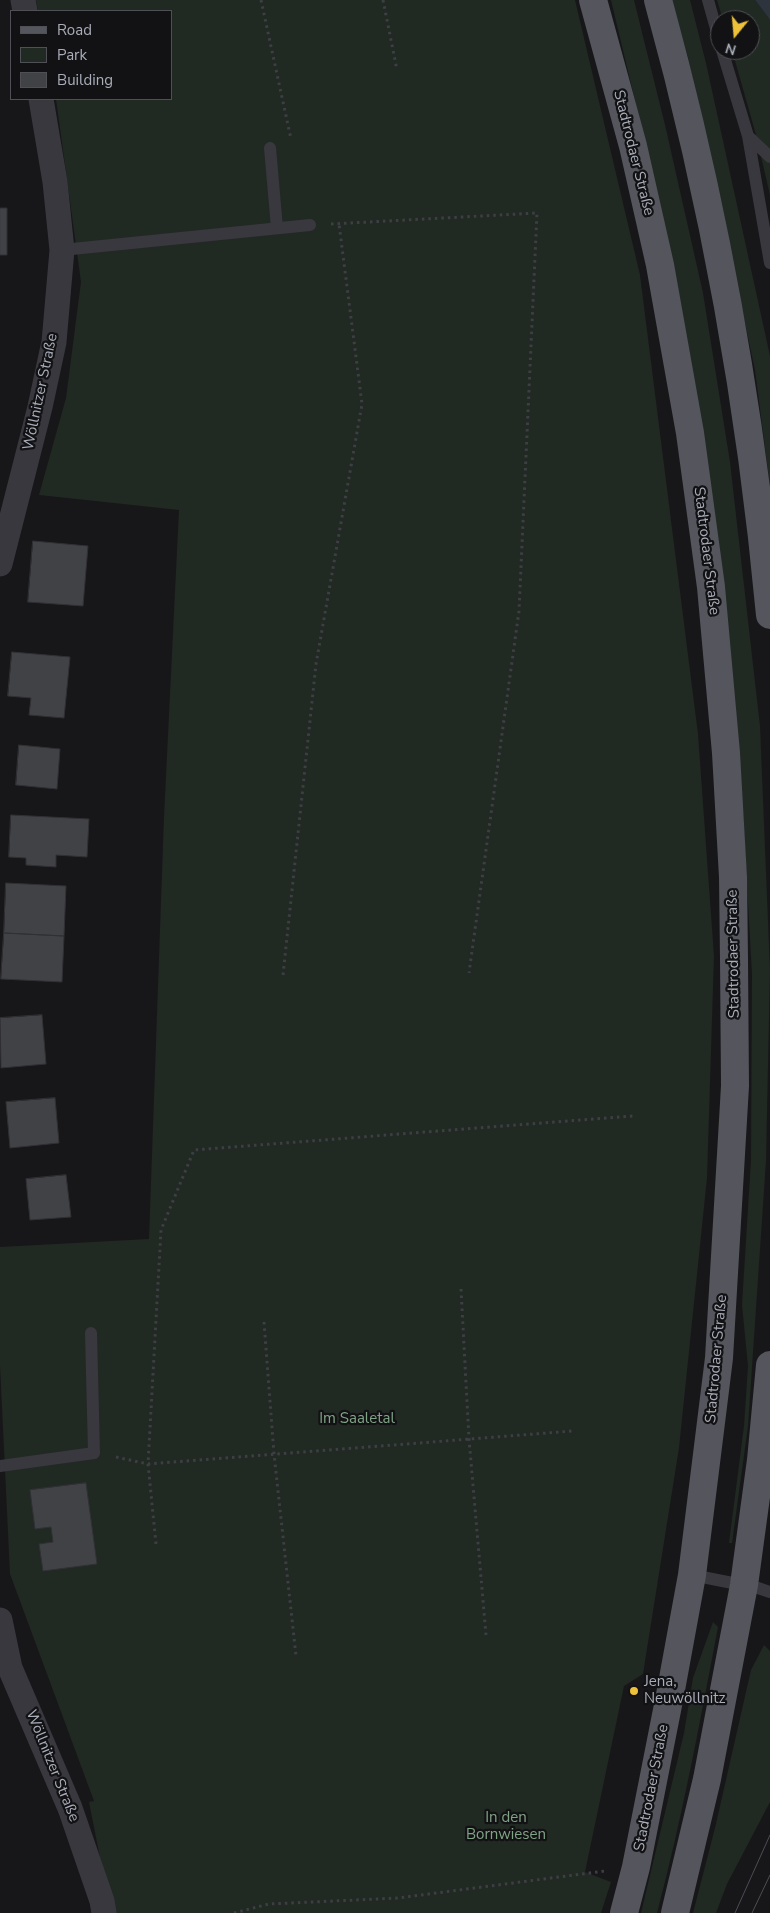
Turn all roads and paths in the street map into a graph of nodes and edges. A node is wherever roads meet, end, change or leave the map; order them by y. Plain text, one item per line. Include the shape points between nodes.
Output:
1 (260, 0) edge
2 (383, 0) edge
3 (593, 0) edge
4 (658, 0) edge
5 (725, 60) edge
6 (397, 70) dead end
7 (41, 100) edge
8 (748, 136) junction
9 (770, 144) edge
10 (270, 148) joint
11 (770, 157) edge
12 (340, 224) junction
13 (310, 225) joint
14 (277, 228) junction
15 (62, 250) junction
16 (770, 263) edge
17 (0, 564) edge
18 (770, 614) edge
19 (469, 973) dead end
20 (283, 975) dead end
21 (633, 1116) dead end
22 (461, 1289) dead end
23 (264, 1322) dead end
24 (92, 1334) dead end
25 (770, 1365) edge
26 (573, 1431) dead end
27 (469, 1439) junction
28 (94, 1453) junction
29 (274, 1454) junction
30 (148, 1464) junction
31 (0, 1466) edge
32 (156, 1544) dead end
33 (692, 1576) junction
34 (757, 1589) edge
35 (0, 1620) edge
36 (486, 1635) dead end
37 (296, 1656) dead end
38 (636, 1867) junction
39 (104, 1913) edge
40 (234, 1913) edge
41 (624, 1913) edge
42 (675, 1913) edge

1 - 10 path via 292,144
2 - 6 path
3 - 33 main road, Stadtrodaer Straße via 635,155 660,265 689,424 711,587 726,753 733,877 735,1086 719,1358
4 - 18 main road via 707,202 738,362
5 - 8 lane
7 - 15 street, Wöllnitzer Straße
8 - 9 lane
8 - 11 lane
8 - 16 lane
10 - 14 lane
12 - 13 path
12 - 19 path via 537,213 519,611
12 - 20 path via 362,404 316,664
13 - 14 lane
14 - 15 lane
15 - 17 street, Wöllnitzer Straße via 54,342
21 - 30 path via 194,1150 161,1230
22 - 27 path
23 - 29 path
24 - 28 lane
25 - 34 main road via 761,1460
26 - 27 path
27 - 29 path
27 - 36 path
28 - 30 path
28 - 31 lane
29 - 30 path
29 - 37 path
30 - 32 path
33 - 34 lane
33 - 38 main road, Stadtrodaer Straße
34 - 42 main road
35 - 39 street, Wöllnitzer Straße via 10,1668 70,1808
38 - 40 path via 398,1898 269,1904
38 - 41 main road, Stadtrodaer Straße

